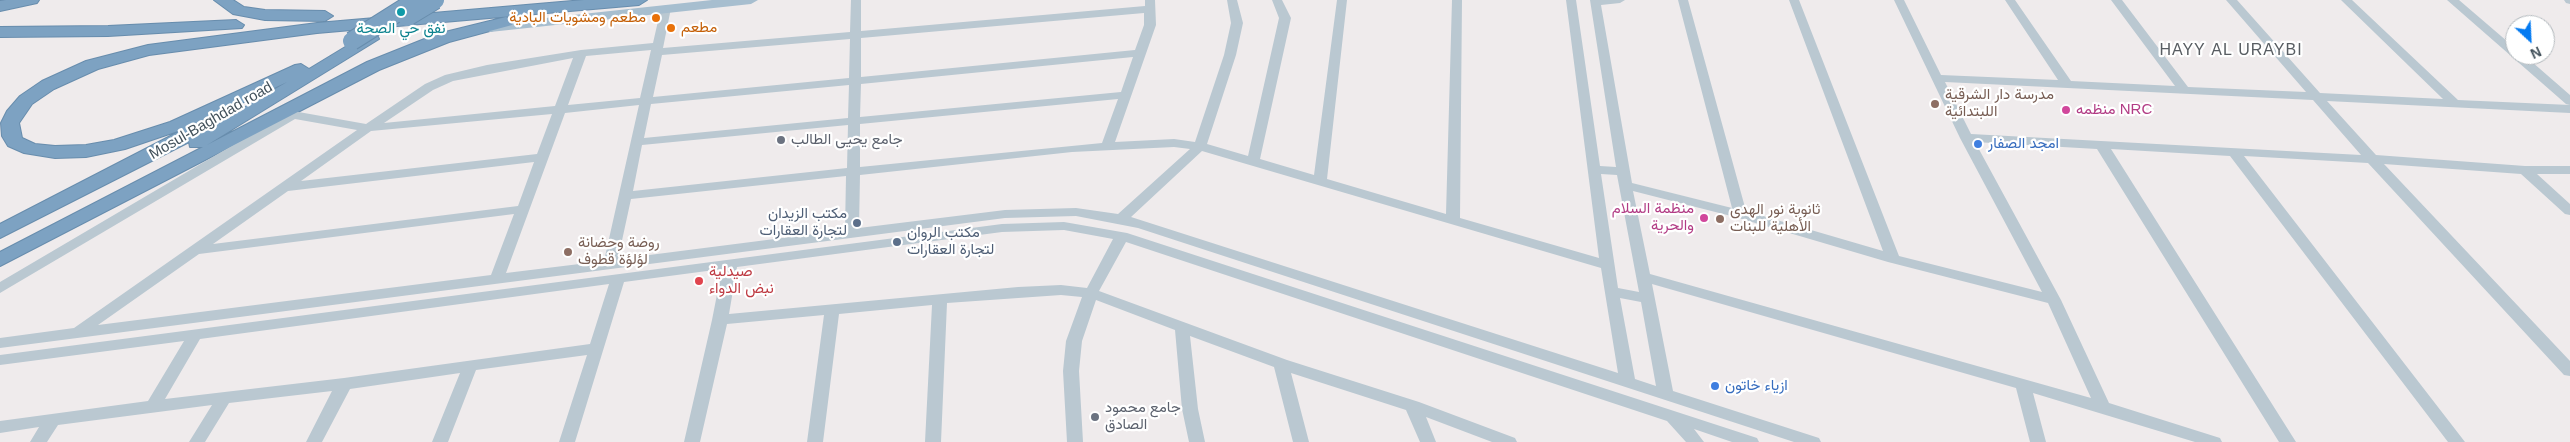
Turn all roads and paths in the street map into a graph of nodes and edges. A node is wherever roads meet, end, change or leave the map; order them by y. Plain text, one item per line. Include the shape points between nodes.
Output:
1 (31, 0) edge
2 (222, 0) edge
3 (417, 0) edge
4 (434, 0) edge
5 (517, 0) edge
6 (532, 0) edge
7 (639, 0) edge
8 (750, 0) edge
9 (856, 0) edge
10 (1232, 0) edge
11 (1277, 0) edge
12 (1342, 0) edge
13 (1456, 0) edge
14 (1571, 0) edge
15 (1620, 0) edge
16 (1683, 0) edge
17 (1794, 0) edge
18 (1899, 0) edge
19 (2010, 0) edge
20 (2116, 0) edge
21 (2231, 0) edge
22 (2346, 0) edge
23 (2452, 0) edge
24 (1596, 1) edge
25 (491, 4) junction
26 (600, 4) junction
27 (1150, 5) edge
28 (0, 6) edge
29 (666, 8) junction
30 (369, 15) junction
31 (317, 28) junction
32 (0, 32) edge
33 (462, 32) junction
34 (856, 34) junction
35 (0, 41) edge
36 (2505, 45) edge
37 (657, 48) junction
38 (1140, 53) junction
39 (581, 54) junction
40 (2529, 65) edge
41 (300, 69) junction
42 (1937, 78) junction
43 (855, 81) junction
44 (2066, 83) junction
45 (2183, 88) junction
46 (1126, 95) junction
47 (2318, 95) junction
48 (646, 101) junction
49 (2570, 101) edge
50 (2454, 103) junction
51 (560, 109) junction
52 (2570, 109) edge
53 (854, 121) junction
54 (368, 128) junction
55 (1966, 138) junction
56 (637, 142) junction
57 (2102, 144) junction
58 (1108, 145) junction
59 (1200, 146) junction
60 (2234, 152) junction
61 (543, 157) junction
62 (2372, 159) junction
63 (1253, 162) junction
64 (1593, 169) junction
65 (2525, 170) junction
66 (2570, 170) edge
67 (853, 172) junction
68 (1624, 178) junction
69 (1320, 181) junction
70 (283, 188) junction
71 (626, 196) junction
72 (523, 209) junction
73 (2570, 211) edge
74 (1740, 214) junction
75 (1121, 219) junction
76 (1452, 220) junction
77 (901, 228) junction
78 (0, 232) edge
79 (852, 234) junction
80 (1122, 236) junction
81 (866, 246) junction
82 (194, 250) junction
83 (0, 251) edge
84 (1892, 259) junction
85 (0, 260) edge
86 (730, 264) junction
87 (1607, 265) junction
88 (563, 272) junction
89 (614, 272) junction
90 (1642, 276) junction
91 (497, 279) junction
92 (0, 288) edge
93 (525, 291) junction
94 (1611, 292) junction
95 (1091, 293) junction
96 (1646, 298) junction
97 (940, 300) junction
98 (2054, 300) junction
99 (832, 310) junction
100 (1410, 312) junction
101 (720, 320) junction
102 (1401, 326) junction
103 (1182, 328) junction
104 (77, 333) junction
105 (195, 335) junction
106 (0, 343) edge
107 (596, 348) junction
108 (0, 360) edge
109 (1281, 364) junction
110 (470, 367) junction
111 (2570, 371) edge
112 (1628, 382) junction
113 (344, 384) junction
114 (2023, 384) junction
115 (1666, 394) junction
116 (224, 398) junction
117 (153, 406) junction
118 (1413, 406) junction
119 (2104, 407) junction
120 (1672, 416) junction
121 (53, 420) junction
122 (0, 427) edge
123 (2197, 440) edge
124 (38, 442) edge
125 (197, 442) edge
126 (314, 442) edge
127 (440, 442) edge
128 (567, 442) edge
129 (692, 442) edge
130 (815, 442) edge
131 (933, 442) edge
132 (1075, 442) edge
133 (1197, 442) edge
134 (1301, 442) edge
135 (1428, 442) edge
136 (1509, 442) edge
137 (1696, 442) edge
138 (1751, 442) edge
139 (1813, 442) edge
140 (2038, 442) edge
141 (2214, 442) edge
142 (2288, 442) edge
143 (2457, 442) edge

1 - 28 highway
2 - 30 highway via 239,11 265,15
3 - 41 highway, Mosul-Baghdad road, bridge
4 - 83 highway, bridge via 188,149
5 - 25 highway
6 - 25 highway
7 - 26 highway
8 - 29 main road
9 - 34 street
10 - 59 street via 1237,23 1225,72
11 - 63 street via 1284,18
12 - 69 street
13 - 76 street
14 - 64 street
15 - 24 street
16 - 74 street
17 - 84 street
18 - 42 street
19 - 44 street
20 - 45 street
21 - 47 street
22 - 50 street
23 - 36 street
24 - 68 street
25 - 30 highway
26 - 31 highway
26 - 33 highway
27 - 34 street
27 - 38 street via 1150,25
29 - 33 main road
29 - 37 street
30 - 32 highway via 187,28
31 - 35 highway via 140,38
31 - 41 highway via 173,46 92,65 48,85 26,100 13,115 11,136 15,142 31,149 55,152 118,145 176,126
33 - 85 highway via 373,66
34 - 37 street
34 - 43 street
37 - 39 street
37 - 48 street
38 - 43 street
38 - 46 street
39 - 51 street
39 - 54 street via 449,78 429,87
40 - 49 street
41 - 78 highway, Mosul-Baghdad road via 168,146
42 - 44 street
42 - 55 street
43 - 48 street
43 - 53 street
44 - 45 street
45 - 47 street
46 - 53 street
46 - 58 street
47 - 50 street
47 - 62 street
48 - 51 street
48 - 56 street
50 - 52 street
51 - 54 street
51 - 61 street
53 - 56 street
53 - 67 street
54 - 70 street
54 - 92 street via 293,115
55 - 57 street
55 - 98 street
56 - 71 street
57 - 60 street
57 - 142 street
58 - 59 street via 1174,143
58 - 67 street
59 - 63 street
59 - 75 street
60 - 62 street
60 - 143 street
61 - 70 street
61 - 72 street
62 - 65 street
62 - 111 street
63 - 69 street
64 - 68 street
64 - 87 street
65 - 66 street
65 - 73 street
67 - 71 street
67 - 79 street
68 - 74 street
68 - 90 street
69 - 76 street
70 - 82 street
71 - 89 street
72 - 82 street
72 - 91 street
74 - 84 street
75 - 77 street via 1076,212 1029,212
75 - 100 street
76 - 87 street
77 - 79 street
77 - 81 street via 908,231 902,237
79 - 89 street
80 - 81 street via 1071,227 1023,226
80 - 95 street
80 - 102 street
81 - 86 street
82 - 104 street
84 - 98 street
86 - 89 street
86 - 101 street
87 - 94 street
88 - 89 street
88 - 91 street
88 - 93 street via 524,281 519,286
89 - 93 street
89 - 107 street
90 - 96 street
90 - 114 street
91 - 104 street
93 - 105 street
94 - 96 street
94 - 112 street
95 - 97 street via 1061,290
95 - 103 street
95 - 132 street via 1074,341 1071,371
96 - 115 street
97 - 99 street
97 - 131 street
98 - 119 street
99 - 101 street
99 - 130 street
100 - 102 street
100 - 112 street
101 - 129 street
102 - 120 street
103 - 109 street
103 - 133 street via 1190,409
104 - 106 street
105 - 108 street
105 - 117 street
107 - 110 street
107 - 128 street
109 - 118 street
109 - 134 street
110 - 113 street
110 - 127 street
112 - 115 street
113 - 116 street
113 - 126 street
114 - 119 street
114 - 140 street
115 - 139 street
116 - 117 street
116 - 125 street
117 - 121 street
118 - 135 street
118 - 136 street
119 - 123 street
120 - 137 street
120 - 138 street
121 - 122 street
121 - 124 street
123 - 141 street

